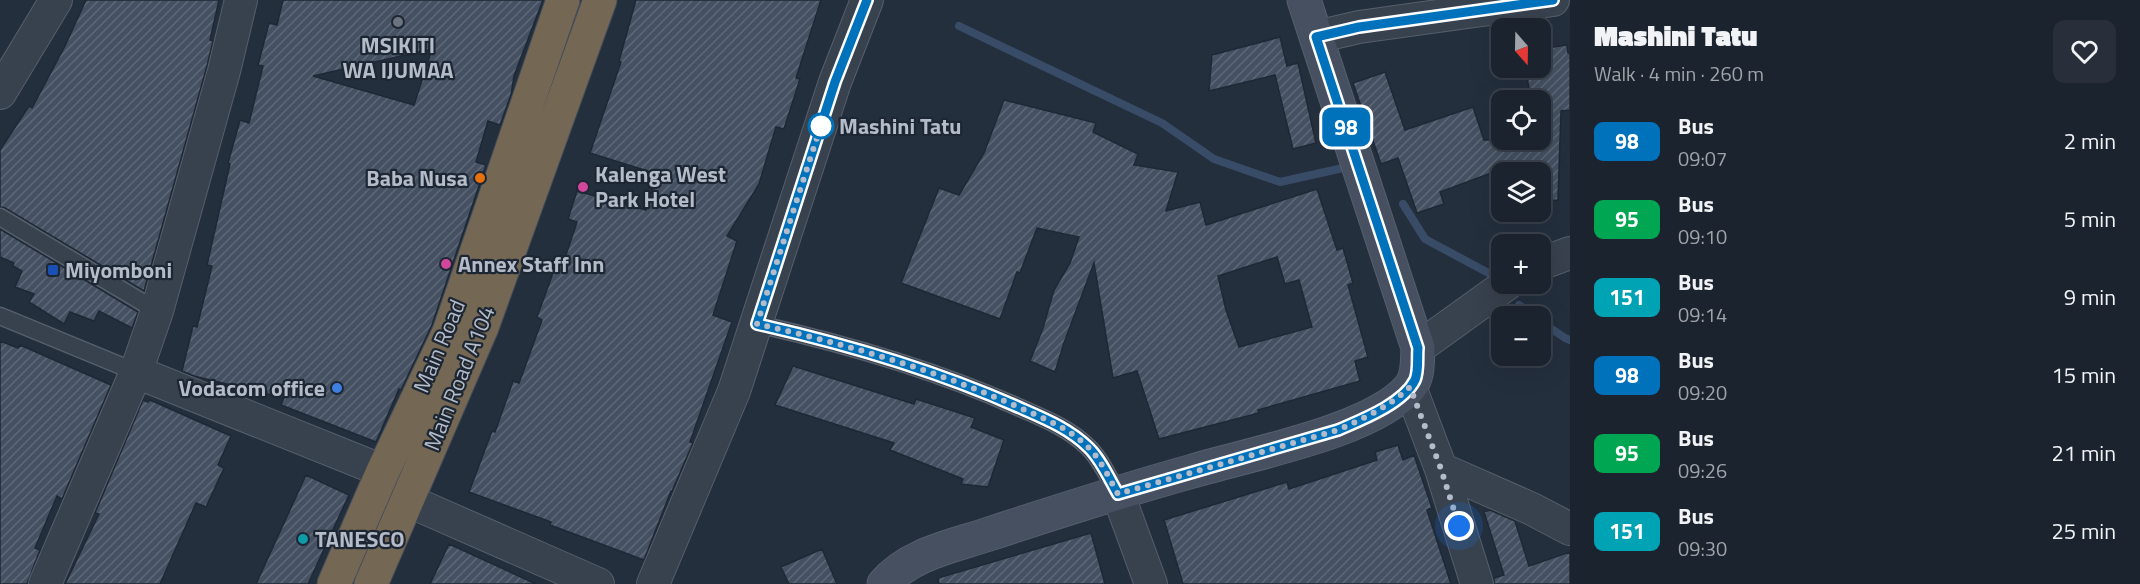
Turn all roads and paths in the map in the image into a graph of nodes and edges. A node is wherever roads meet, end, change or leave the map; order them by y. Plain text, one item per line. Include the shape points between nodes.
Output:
1 (56, 0) edge
2 (241, 0) edge
3 (563, 0) edge
4 (600, 0) edge
5 (867, 0) edge
6 (1304, 0) edge
7 (1553, 0) edge
8 (1316, 37) junction
9 (0, 93) edge
10 (0, 217) edge
11 (1570, 253) edge
12 (1551, 260) edge
13 (1493, 294) edge
14 (157, 311) junction
15 (0, 316) edge
16 (757, 324) junction
17 (1418, 348) junction
18 (136, 372) junction
19 (1410, 387) junction
20 (1441, 469) junction
21 (383, 471) junction
22 (1118, 494) junction
23 (409, 501) junction
24 (1570, 529) edge
25 (45, 584) edge
26 (334, 584) edge
27 (371, 584) edge
28 (598, 584) edge
29 (653, 584) edge
30 (884, 584) edge
31 (1151, 584) edge
32 (1477, 584) edge

1 - 9 street
2 - 14 street
3 - 21 highway, Main Road via 448,332
4 - 23 highway, Main Road A104 via 482,327
5 - 16 street via 835,82
6 - 8 street
7 - 8 street via 1359,27
8 - 17 street
10 - 14 lane
11 - 12 street
13 - 17 street
14 - 18 street
15 - 18 lane
16 - 22 lane via 902,363 994,396 1059,425 1089,448
16 - 29 street via 734,391
17 - 19 street via 1416,378
18 - 21 street
18 - 25 street
19 - 20 street
19 - 22 street via 1370,416 1338,430
20 - 24 street
20 - 32 street
21 - 26 highway, Main Road
22 - 30 street via 922,557 892,574
22 - 31 street
23 - 27 highway, Main Road A104
23 - 28 street

